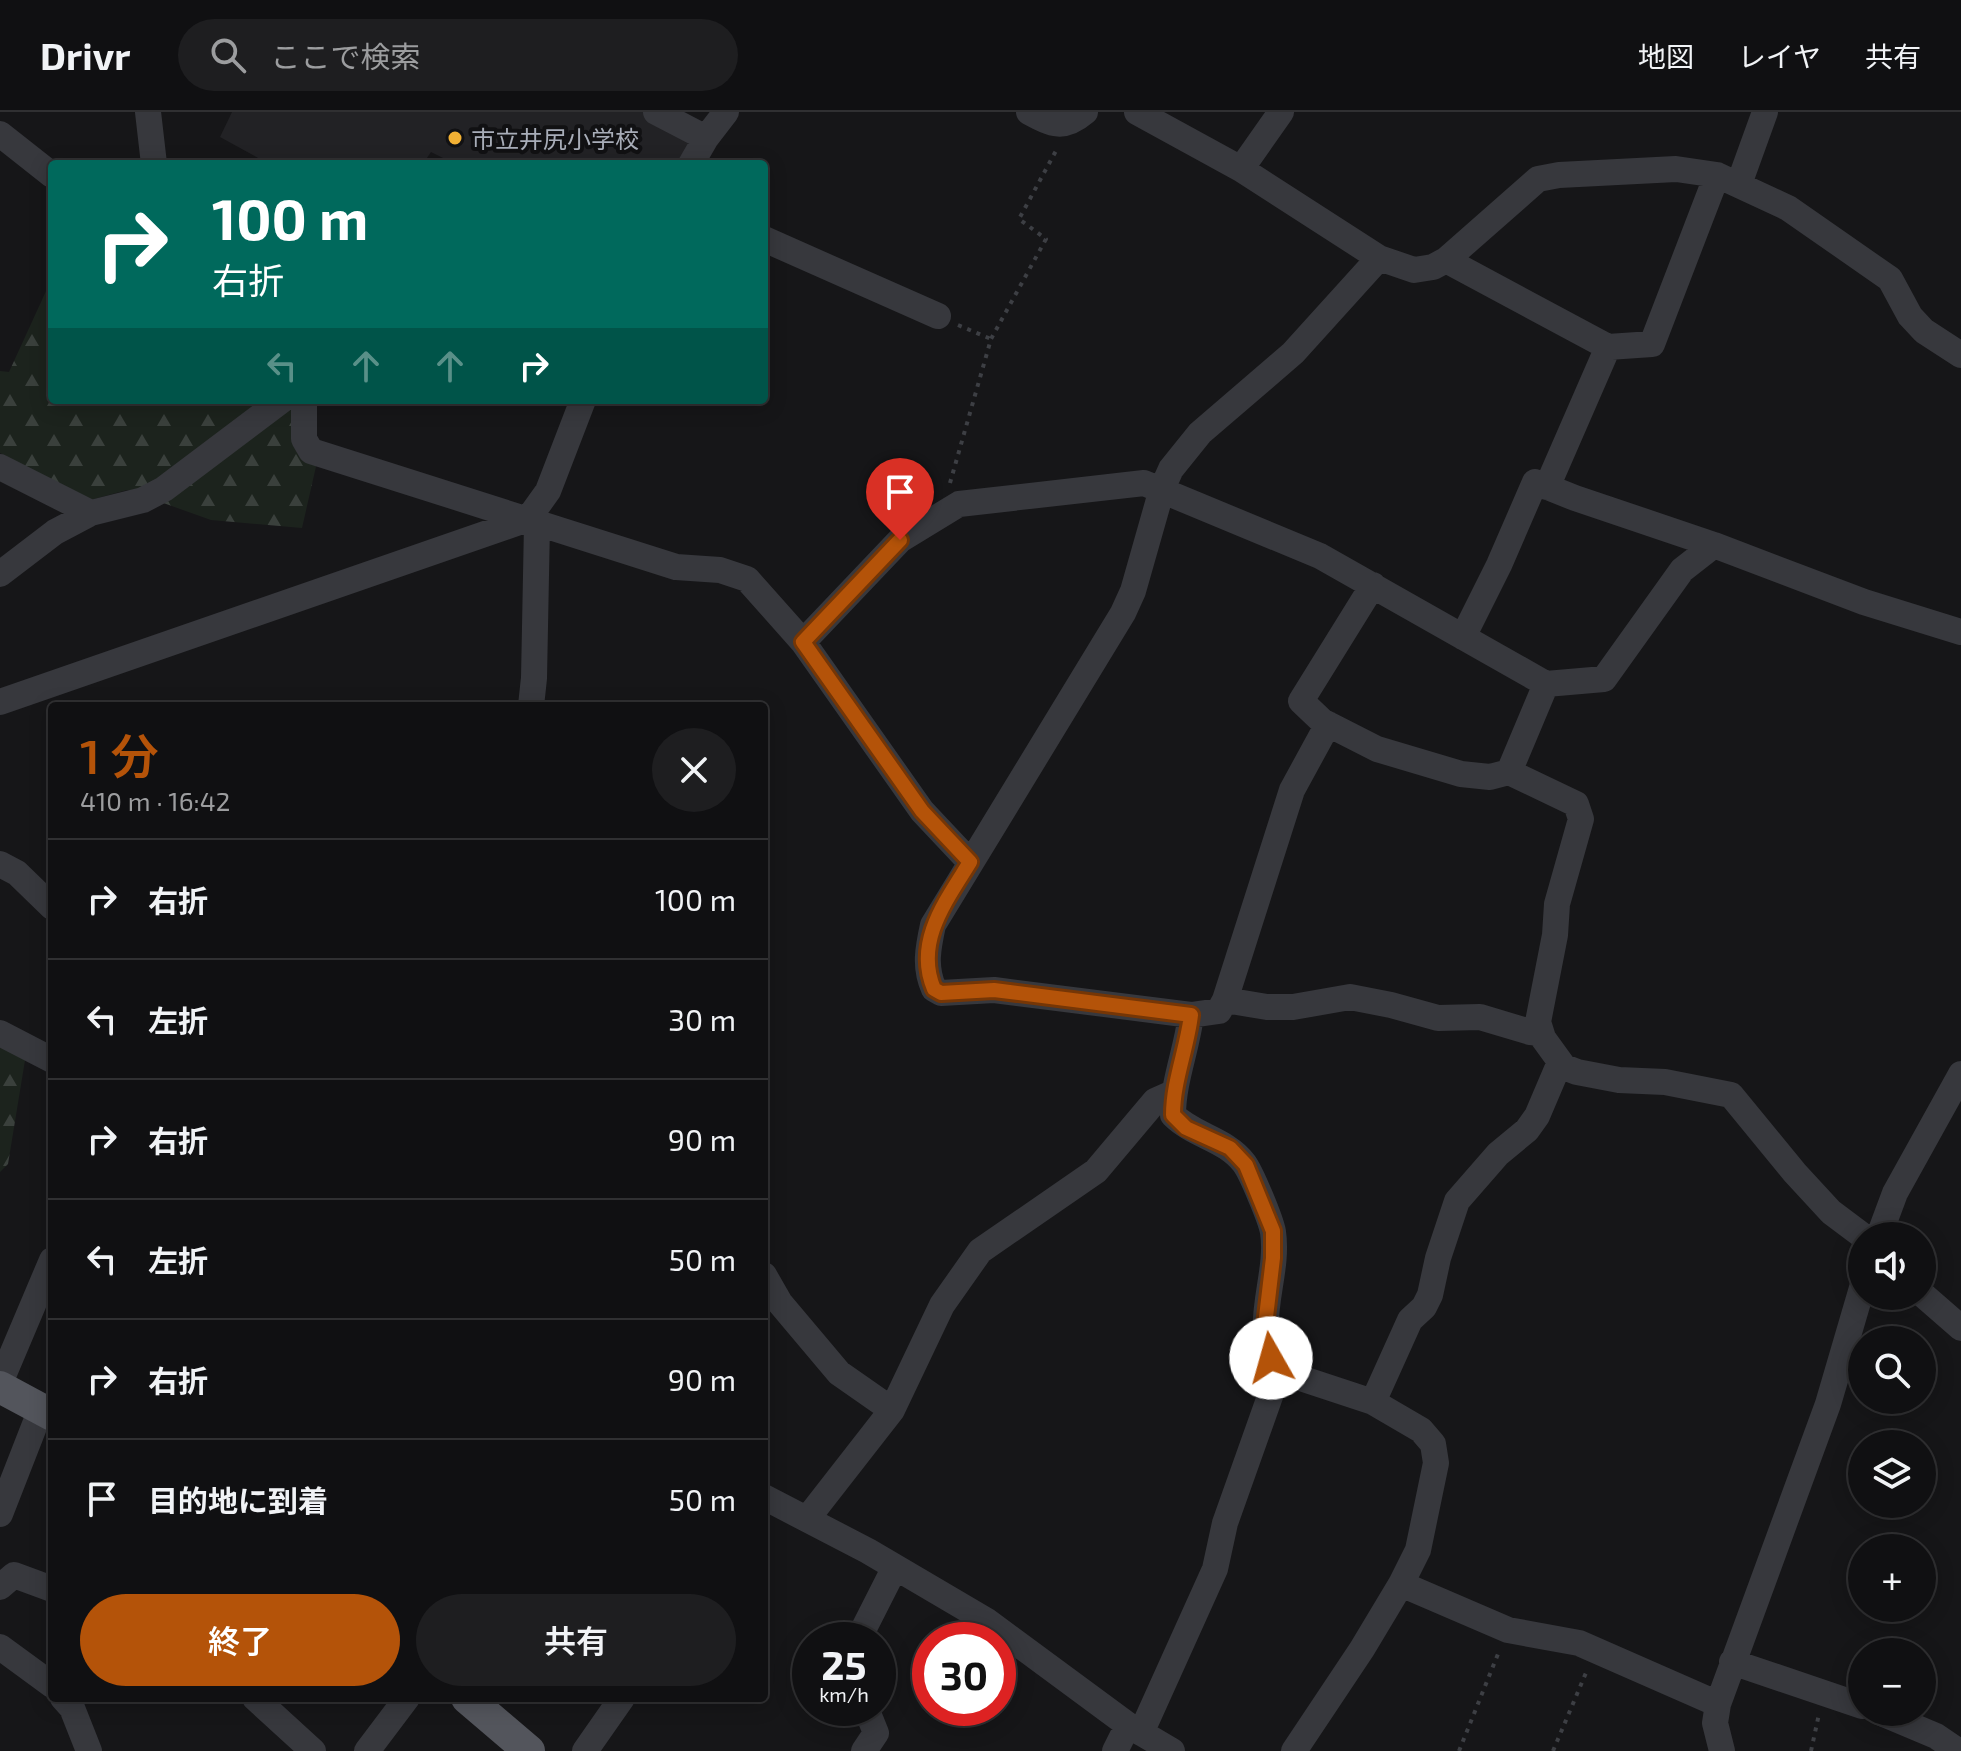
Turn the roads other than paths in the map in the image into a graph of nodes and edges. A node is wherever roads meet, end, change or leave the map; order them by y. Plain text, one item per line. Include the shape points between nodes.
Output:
1 (656, 112) edge
2 (726, 112) edge
3 (1029, 112) edge
4 (1137, 112) edge
5 (1281, 112) edge
6 (1765, 112) edge
7 (1078, 118) edge
8 (150, 123) edge
9 (0, 134) edge
10 (706, 138) junction
11 (154, 160) edge
12 (693, 160) edge
13 (1241, 169) junction
14 (48, 172) edge
15 (1728, 180) junction
16 (768, 241) edge
17 (1379, 258) junction
18 (1446, 260) junction
19 (938, 316) road end
20 (1608, 347) junction
21 (1961, 355) edge
22 (277, 404) edge
23 (304, 404) edge
24 (581, 404) edge
25 (0, 467) edge
26 (1547, 487) junction
27 (1162, 489) junction
28 (91, 513) junction
29 (532, 522) junction
30 (1714, 545) junction
31 (0, 574) edge
32 (1373, 585) junction
33 (1961, 632) edge
34 (1463, 637) junction
35 (803, 642) junction
36 (1546, 684) junction
37 (0, 702) edge
38 (531, 702) edge
39 (1328, 724) junction
40 (1509, 772) junction
41 (970, 862) junction
42 (0, 864) edge
43 (48, 903) edge
44 (1225, 1000) junction
45 (1191, 1015) junction
46 (0, 1033) edge
47 (1541, 1033) junction
48 (48, 1058) edge
49 (1560, 1062) junction
50 (1961, 1074) edge
51 (1173, 1093) junction
52 (1884, 1222) edge
53 (1848, 1225) edge
54 (48, 1270) edge
55 (768, 1282) edge
56 (1936, 1306) edge
57 (1856, 1310) edge
58 (1961, 1328) edge
59 (1279, 1371) junction
60 (0, 1385) edge
61 (1373, 1402) junction
62 (892, 1410) junction
63 (46, 1412) edge
64 (768, 1499) edge
65 (0, 1514) edge
66 (807, 1519) junction
67 (895, 1567) junction
68 (1401, 1584) junction
69 (0, 1587) edge
70 (48, 1588) edge
71 (867, 1622) edge
72 (0, 1647) edge
73 (1732, 1662) junction
74 (48, 1682) edge
75 (1848, 1701) edge
76 (67, 1702) edge
77 (259, 1702) edge
78 (404, 1702) edge
79 (472, 1702) edge
80 (619, 1702) edge
81 (1718, 1704) junction
82 (873, 1726) edge
83 (1912, 1726) edge
84 (1134, 1729) junction
85 (89, 1751) edge
86 (313, 1751) edge
87 (367, 1751) edge
88 (529, 1751) edge
89 (585, 1751) edge
90 (864, 1751) edge
91 (1115, 1751) edge
92 (1172, 1751) edge
93 (1294, 1751) edge
94 (1722, 1751) edge
95 (1958, 1751) edge

1 - 10 street
2 - 10 street
3 - 7 street via 1060,124
4 - 13 street
5 - 13 street
6 - 15 street
8 - 11 street
9 - 14 street
10 - 12 street
13 - 17 street
15 - 18 street via 1676,169 1538,179
15 - 20 street via 1652,344
15 - 21 street via 1788,208 1890,279 1910,316
16 - 19 street
17 - 18 street via 1414,270
17 - 27 street via 1293,353 1200,433
18 - 20 street
20 - 26 street
22 - 28 street via 164,489
23 - 29 street via 304,439 311,451
24 - 29 street
25 - 28 street
26 - 30 street
26 - 34 street via 1535,482
27 - 32 street via 1320,556
27 - 35 street via 1144,483 959,504 900,540
27 - 41 street via 1123,613
28 - 31 street via 55,532
29 - 35 street via 676,567 720,570 747,579
29 - 37 street
29 - 38 street
30 - 33 street
30 - 36 street via 1682,570 1604,679
32 - 34 street
32 - 39 street via 1301,701
34 - 36 street
35 - 41 street via 922,811
36 - 40 street
39 - 40 street via 1377,749 1461,774 1490,777
39 - 44 street via 1292,790
40 - 47 street via 1576,804 1581,819 1557,904 1538,1022
41 - 45 street via 933,925 927,953 934,989 994,990
42 - 43 street
44 - 45 street via 1219,1011
44 - 47 street via 1293,1007 1350,997 1438,1018 1480,1017
45 - 51 street
46 - 48 street
47 - 49 street
49 - 53 street via 1577,1072 1731,1095 1813,1193
49 - 61 street via 1527,1130 1457,1201 1430,1295 1410,1320
50 - 52 street
51 - 59 street via 1173,1115 1186,1128 1230,1148 1246,1165 1273,1231 1264,1334
51 - 62 street via 1155,1101 1096,1171 980,1251 942,1305
54 - 60 street
55 - 62 street via 839,1373
56 - 58 street
57 - 73 street via 1828,1404
59 - 61 street
59 - 84 street via 1225,1523 1215,1569
60 - 63 main road
61 - 68 street via 1421,1430 1433,1444 1436,1463 1418,1550
62 - 66 street
63 - 65 street
64 - 66 street
66 - 67 street
67 - 71 street
67 - 84 street via 987,1621
68 - 81 street via 1508,1630 1579,1643
68 - 93 street
69 - 70 street via 14,1575
72 - 74 street
73 - 75 street
73 - 81 street
76 - 85 street
77 - 86 street
78 - 87 street
79 - 88 main road
80 - 89 street
81 - 94 street via 1715,1723
82 - 90 street via 876,1733
83 - 95 street
84 - 91 street
84 - 92 street

